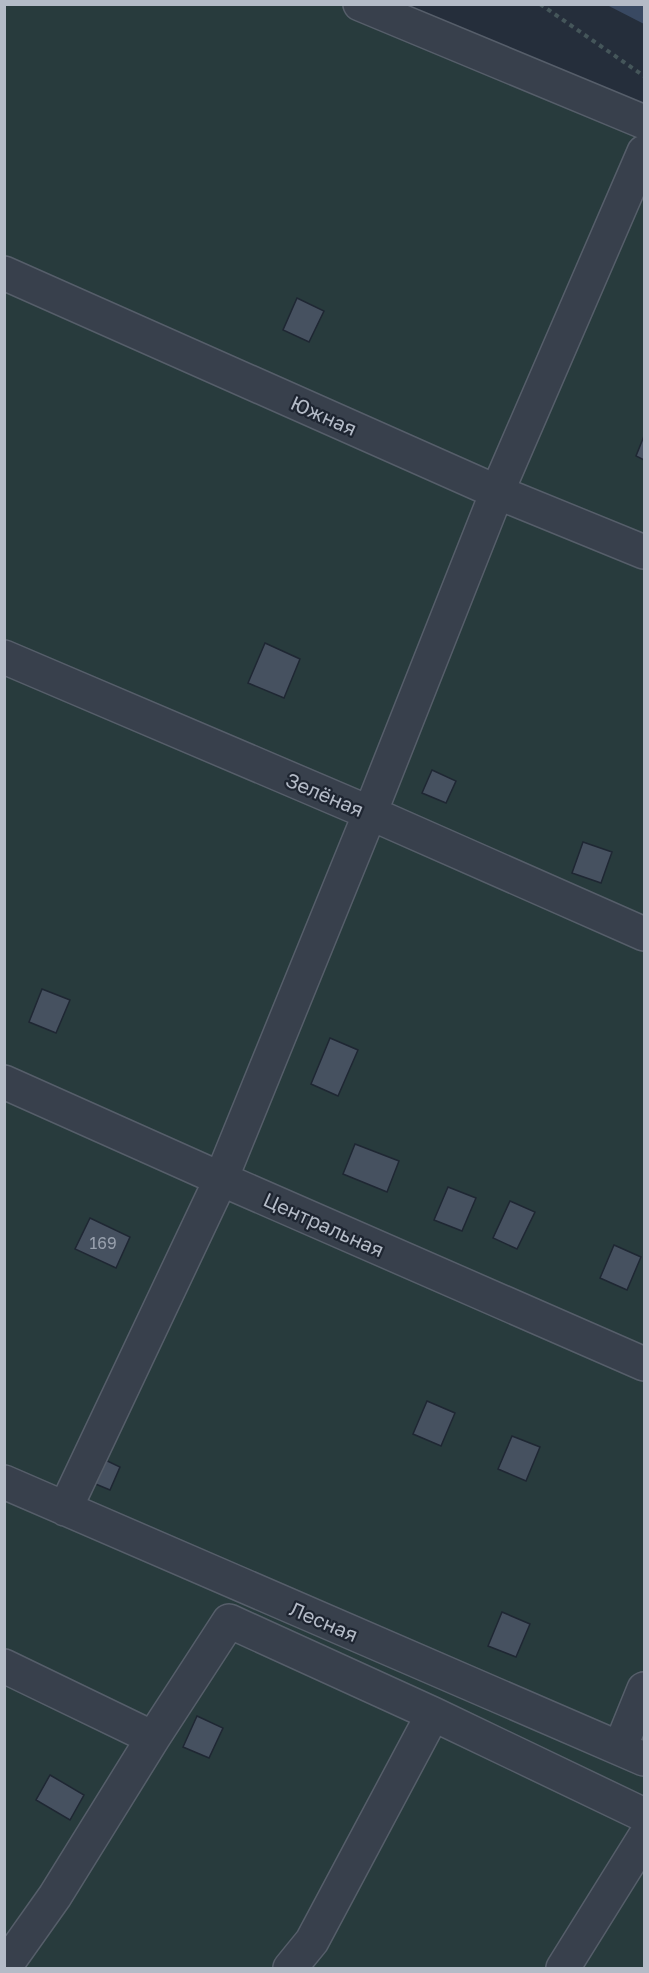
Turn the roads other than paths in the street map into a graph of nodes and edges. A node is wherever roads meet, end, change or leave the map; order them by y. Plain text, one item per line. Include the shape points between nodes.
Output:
1 (360, 4) edge
2 (645, 122) edge
3 (645, 152) edge
4 (4, 273) edge
5 (497, 492) junction
6 (645, 552) edge
7 (4, 657) edge
8 (370, 813) junction
9 (645, 934) edge
10 (4, 1082) edge
11 (221, 1179) junction
12 (645, 1364) edge
13 (4, 1482) edge
14 (64, 1509) junction
15 (4, 1666) edge
16 (645, 1689) edge
17 (433, 1714) junction
18 (153, 1738) junction
19 (632, 1754) edge
20 (645, 1815) edge
21 (645, 1838) edge
22 (9, 1953) edge
23 (290, 1968) edge
24 (563, 1968) edge

1 - 2 lane
3 - 5 lane
4 - 5 lane, Южная
5 - 6 lane, Южная
5 - 8 lane
7 - 8 lane, Зелёная
8 - 9 lane, Зелёная
8 - 11 lane
10 - 11 lane, Центральная
11 - 12 lane, Центральная
11 - 14 lane
13 - 14 lane, Лесная
14 - 19 lane, Лесная
15 - 18 lane
16 - 19 lane
17 - 18 lane via 229,1621
17 - 20 lane
17 - 23 lane via 312,1941
18 - 22 lane via 56,1896
21 - 24 lane

